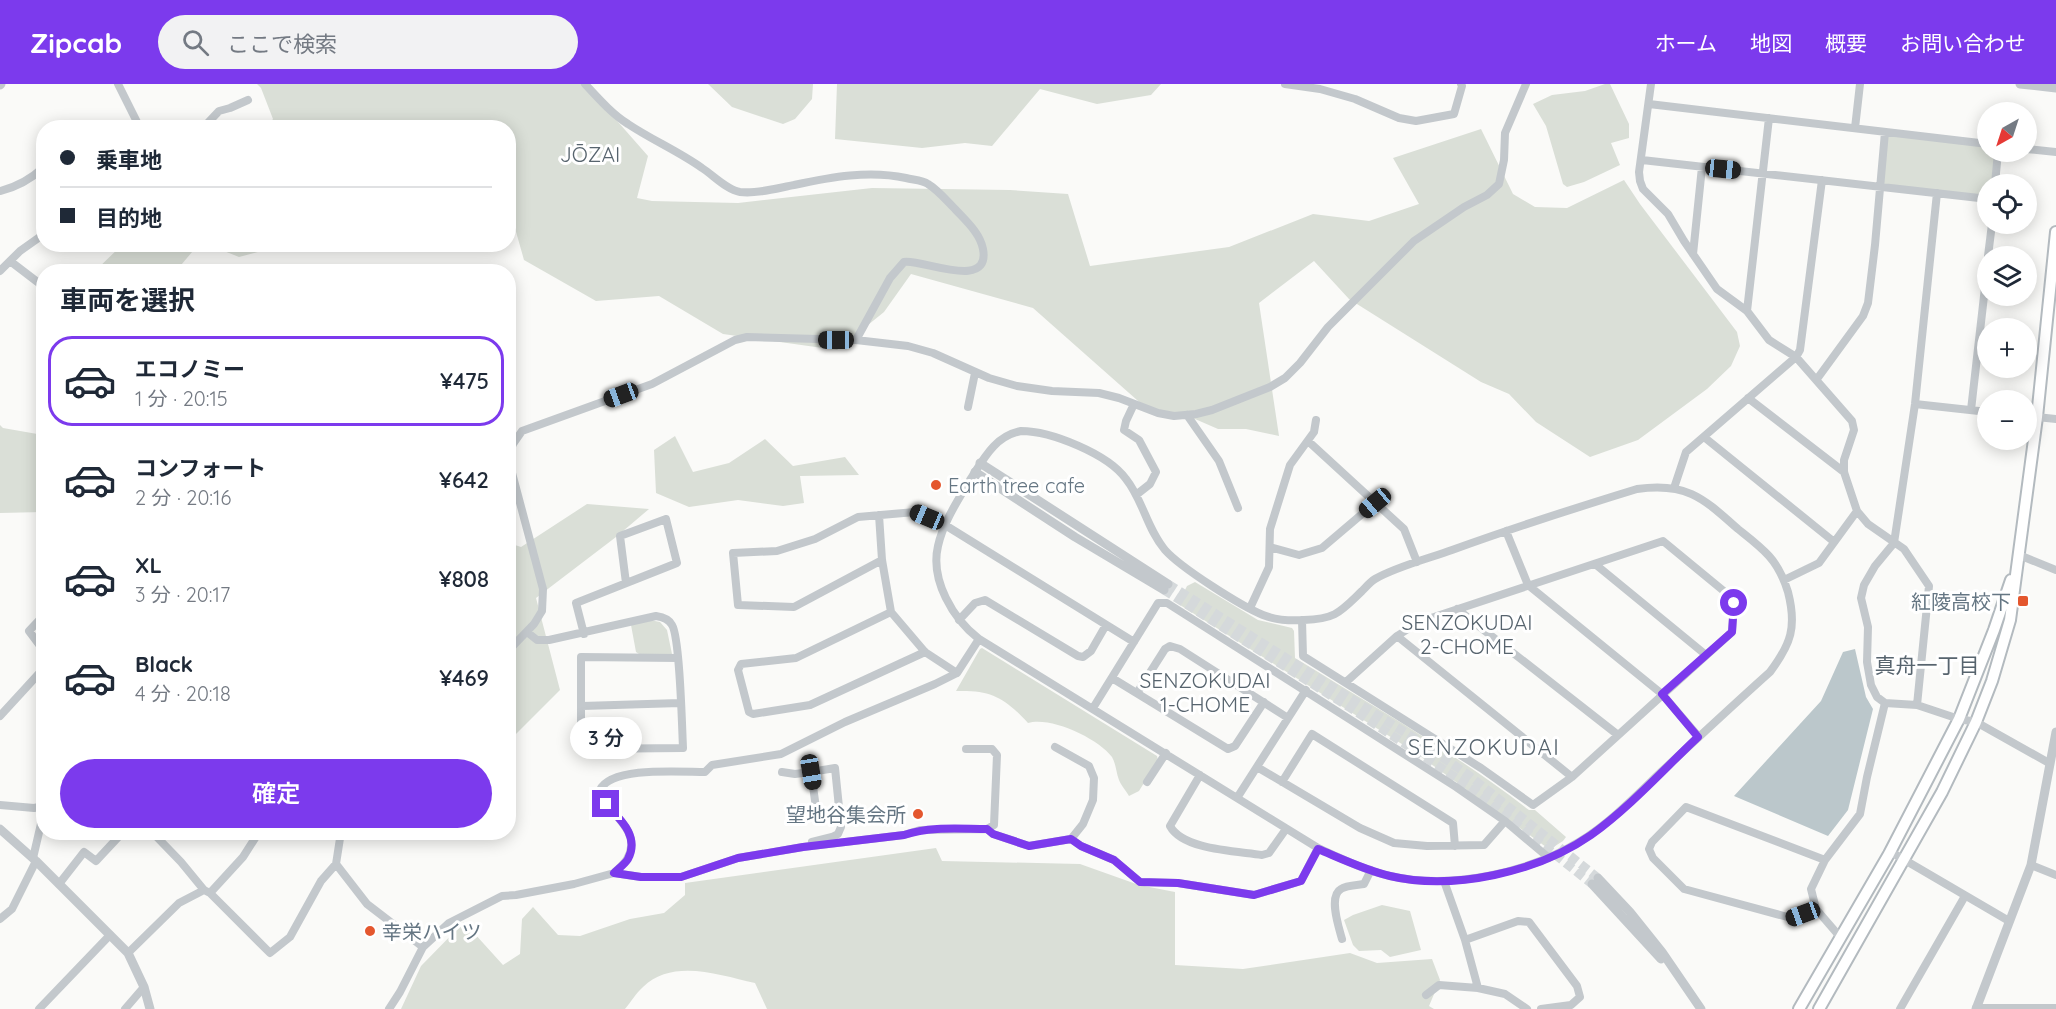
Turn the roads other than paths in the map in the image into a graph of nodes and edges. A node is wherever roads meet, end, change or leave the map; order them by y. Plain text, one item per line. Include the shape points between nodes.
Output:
1 (118, 84) edge
2 (585, 84) edge
3 (1285, 84) edge
4 (1461, 84) edge
5 (1526, 84) edge
6 (1651, 84) edge
7 (1860, 84) edge
8 (2020, 84) edge
9 (1321, 87) edge
10 (2056, 88) edge
11 (248, 100) dead end
12 (1649, 104) junction
13 (1769, 118) junction
14 (136, 120) edge
15 (211, 120) edge
16 (1855, 128) junction
17 (1885, 132) junction
18 (1977, 143) edge
19 (2037, 150) edge
20 (2056, 152) edge
21 (1642, 160) junction
22 (1702, 167) junction
23 (36, 173) edge
24 (1763, 174) junction
25 (1822, 180) junction
26 (1880, 187) junction
27 (0, 191) edge
28 (1937, 193) junction
29 (1977, 198) edge
30 (2056, 232) edge
31 (36, 240) edge
32 (1693, 254) junction
33 (10, 261) junction
34 (0, 271) edge
35 (36, 281) edge
36 (1983, 306) edge
37 (1747, 311) junction
38 (856, 340) junction
39 (1796, 357) junction
40 (975, 373) junction
41 (1817, 379) junction
42 (2035, 390) edge
43 (1748, 398) junction
44 (1134, 404) junction
45 (1915, 404) junction
46 (968, 407) dead end
47 (1971, 410) junction
48 (1977, 410) edge
49 (1186, 415) junction
50 (2037, 417) edge
51 (2056, 419) edge
52 (1316, 420) dead end
53 (1704, 437) junction
54 (516, 440) edge
55 (1308, 441) junction
56 (2029, 450) edge
57 (980, 463) junction
58 (975, 472) junction
59 (1844, 472) junction
60 (516, 488) edge
61 (1674, 488) junction
62 (1136, 495) junction
63 (1375, 503) junction
64 (1238, 508) dead end
65 (1857, 512) junction
66 (879, 515) junction
67 (945, 525) junction
68 (1506, 531) junction
69 (1833, 541) junction
70 (1894, 543) junction
71 (1270, 547) junction
72 (2019, 555) junction
73 (882, 560) junction
74 (1417, 562) junction
75 (1595, 564) junction
76 (2056, 570) edge
77 (1784, 580) junction
78 (626, 583) junction
79 (1528, 585) junction
80 (1250, 608) junction
81 (1457, 609) junction
82 (891, 612) junction
83 (959, 620) junction
84 (1302, 620) junction
85 (36, 624) edge
86 (1106, 625) junction
87 (527, 632) junction
88 (584, 634) junction
89 (1397, 636) junction
90 (979, 639) junction
91 (36, 640) edge
92 (1134, 642) junction
93 (516, 643) edge
94 (925, 652) junction
95 (1706, 655) junction
96 (678, 658) junction
97 (957, 673) junction
98 (36, 677) edge
99 (1112, 678) junction
100 (1346, 682) junction
101 (1306, 690) junction
102 (1137, 693) junction
103 (1662, 694) junction
104 (1264, 702) junction
105 (680, 703) junction
106 (1885, 703) junction
107 (1917, 705) junction
108 (582, 706) junction
109 (1093, 708) junction
110 (0, 716) edge
111 (1288, 718) junction
112 (1959, 719) junction
113 (1976, 722) junction
114 (2056, 732) edge
115 (1618, 735) junction
116 (1698, 737) junction
117 (1054, 747) dead end
118 (966, 749) dead end
119 (1166, 753) junction
120 (2049, 763) junction
121 (1257, 767) junction
122 (782, 772) dead end
123 (811, 772) junction
124 (1200, 775) junction
125 (1572, 777) junction
126 (1148, 782) dead end
127 (1282, 782) junction
128 (1237, 798) junction
129 (0, 805) edge
130 (36, 808) edge
131 (839, 812) junction
132 (1505, 821) junction
133 (0, 829) edge
134 (987, 829) junction
135 (1286, 829) junction
136 (1071, 839) junction
137 (38, 840) edge
138 (116, 840) edge
139 (160, 840) edge
140 (254, 840) edge
141 (340, 840) edge
142 (1455, 846) junction
143 (803, 847) junction
144 (1318, 849) junction
145 (1891, 852) junction
146 (1549, 858) junction
147 (34, 859) junction
148 (1903, 859) junction
149 (1825, 860) junction
150 (336, 864) junction
151 (2031, 865) junction
152 (1371, 870) junction
153 (614, 873) junction
154 (2056, 875) edge
155 (1444, 881) junction
156 (1595, 881) tunnel mouth
157 (59, 884) junction
158 (207, 892) junction
159 (1965, 896) junction
160 (1816, 909) junction
161 (0, 919) edge
162 (2009, 921) junction
163 (110, 935) junction
164 (1841, 938) junction
165 (1342, 939) dead end
166 (1466, 940) junction
167 (423, 947) junction
168 (128, 953) junction
169 (144, 987) junction
170 (1478, 988) junction
171 (1426, 995) dead end
172 (1976, 1008) edge
173 (2056, 1008) edge
174 (39, 1009) edge
175 (125, 1009) edge
176 (150, 1009) edge
177 (388, 1009) edge
178 (1527, 1009) edge
179 (1541, 1009) edge
180 (1701, 1009) edge
181 (1799, 1009) edge
182 (1819, 1009) edge
183 (1900, 1009) edge

1 - 14 street
2 - 38 street via 626,123 739,192 828,177 888,174 929,185 950,204 978,236 984,259 981,264 971,270 956,271 904,262 890,278
3 - 9 street
4 - 9 street via 1454,114 1416,121
5 - 49 street via 1504,133 1499,184 1414,241 1328,327 1285,378 1212,410
6 - 12 street
7 - 16 street
8 - 10 street
11 - 15 street via 219,111
12 - 13 street
12 - 21 street
13 - 16 street
13 - 24 street
16 - 17 street
17 - 18 street
17 - 26 street
19 - 20 street
21 - 22 street
21 - 32 street via 1643,189 1668,214
22 - 24 street
22 - 32 street
23 - 27 street
24 - 25 street
24 - 37 street
25 - 26 street
25 - 39 street
26 - 28 street
26 - 41 street via 1863,316
28 - 29 street
28 - 45 street
30 - 42 main road
31 - 33 street
32 - 37 street via 1717,289
33 - 34 street
33 - 35 street
36 - 47 street
37 - 39 street via 1769,340
38 - 40 street via 933,352
38 - 54 street via 735,340 652,384 522,431
39 - 41 street
39 - 43 street
40 - 44 street via 1017,386 1099,393
40 - 46 street
41 - 59 street via 1852,421 1854,430
43 - 53 street
43 - 59 street
44 - 49 street via 1167,415
44 - 62 street via 1124,430 1139,440 1156,472 1150,484
45 - 47 street
45 - 70 street
47 - 48 street
49 - 64 street via 1219,461
50 - 51 street
52 - 55 street
53 - 61 street via 1686,452
53 - 69 street
55 - 63 street
55 - 71 street via 1290,465 1270,529
56 - 72 main road
57 - 58 street
57 - 58 street via 1166,587 1075,537
57 - 62 street via 994,444 1007,435 1037,432 1097,454 1126,478
58 - 67 street
59 - 65 street
60 - 87 street via 543,589 542,611
61 - 68 street via 1637,489
61 - 77 street via 1692,492 1709,503 1769,556
62 - 80 street via 1166,552
63 - 71 street via 1322,548 1299,555
63 - 74 street via 1404,530
65 - 69 street
65 - 70 street
66 - 67 street via 915,512
66 - 73 street
66 - 73 street via 858,517 815,539 777,551 733,553 738,605 794,607
67 - 83 street via 938,547 939,574
67 - 86 street
68 - 74 street
68 - 79 street
69 - 77 street via 1819,562
70 - 106 street via 1875,566 1861,598 1869,627 1867,662 1871,685
70 - 107 street via 1904,549 1929,586
71 - 80 street via 1267,575
72 - 76 street
72 - 112 main road
72 - 113 main road via 2010,620
73 - 82 street
74 - 84 street via 1374,579 1339,613
75 - 79 street
75 - 95 street
75 - 95 street via 1663,541 1734,603 1732,632
77 - 116 street via 1793,624 1781,657 1770,672
78 - 78 street via 677,563 666,519 620,536
78 - 88 street via 576,603
79 - 81 street
79 - 103 street
80 - 84 street via 1281,620
81 - 89 street via 1419,622
81 - 115 street
82 - 94 street
82 - 94 street via 796,658 741,664 738,670 749,712 810,705
83 - 86 street via 975,603 985,600 1083,657
83 - 90 street
84 - 100 street via 1303,656
85 - 91 street via 29,631
86 - 92 street
87 - 88 street via 537,640
87 - 93 street
88 - 96 street via 621,622 666,618 676,635
89 - 100 street
89 - 125 street
90 - 97 street
90 - 109 street
92 - 99 street
92 - 101 street via 1158,603 1167,603
94 - 97 street
95 - 103 street
96 - 105 street
96 - 108 street via 581,657
97 - 153 street via 781,754 712,765 705,772 624,774 603,783 600,789 606,804 626,824 631,835 628,859
98 - 110 street
99 - 102 street
99 - 109 street
100 - 125 street via 1533,805
101 - 111 street
101 - 132 street
102 - 104 street via 1228,749 1235,746
102 - 104 street via 1170,646
103 - 115 street
103 - 116 street
104 - 111 street
105 - 108 street
105 - 108 street via 683,748 581,748
106 - 107 street
106 - 149 street via 1860,814
107 - 112 street
109 - 119 street
111 - 121 street
112 - 113 street
112 - 145 main road
113 - 120 street
113 - 148 main road
114 - 120 street
115 - 125 street
116 - 146 street via 1603,825
117 - 136 street via 1089,766 1094,778 1093,800 1083,824
118 - 134 street via 992,749 997,755 994,825
119 - 124 street
119 - 126 street
120 - 151 street
121 - 127 street
121 - 128 street
122 - 123 street
123 - 131 street via 817,814
123 - 131 street via 835,768
124 - 128 street
124 - 135 street via 1170,826 1189,843 1262,855 1269,853
127 - 142 street via 1359,828 1394,843
127 - 142 street via 1312,734 1453,824
128 - 135 street
129 - 130 street
131 - 143 street via 838,834
132 - 142 street via 1484,845
132 - 146 street
133 - 147 street
134 - 136 street via 1029,846
134 - 143 street via 920,830
135 - 144 street
136 - 144 street via 1114,860 1140,882 1178,883 1254,895 1301,881
137 - 147 street
138 - 157 street via 96,861 84,852
139 - 158 street
140 - 158 street via 243,857
141 - 150 street
143 - 153 street via 738,858 681,877
144 - 152 street
145 - 148 street
145 - 164 main road
146 - 155 street via 1498,873
147 - 157 street
147 - 161 street via 12,909
148 - 159 street
148 - 182 main road
149 - 160 street via 1812,889
149 - 160 street via 1686,807 1649,849 1684,889 1791,918
150 - 158 street via 321,881 290,937 270,953
150 - 167 street via 367,904
151 - 154 street
151 - 162 street
152 - 155 street
152 - 165 street via 1364,884 1341,889 1336,894
153 - 167 street via 501,896 448,923
155 - 166 street
156 - 180 street via 1630,912
157 - 163 street
158 - 168 street via 179,903
159 - 162 street
159 - 183 street
160 - 164 street
162 - 172 street
163 - 168 street
163 - 174 street
164 - 181 main road
166 - 170 street
166 - 179 street via 1518,921 1529,922 1577,986 1580,997 1571,1005
167 - 177 street
168 - 169 street
169 - 175 street
169 - 176 street
170 - 171 street via 1439,985
170 - 178 street via 1506,994
172 - 173 street

